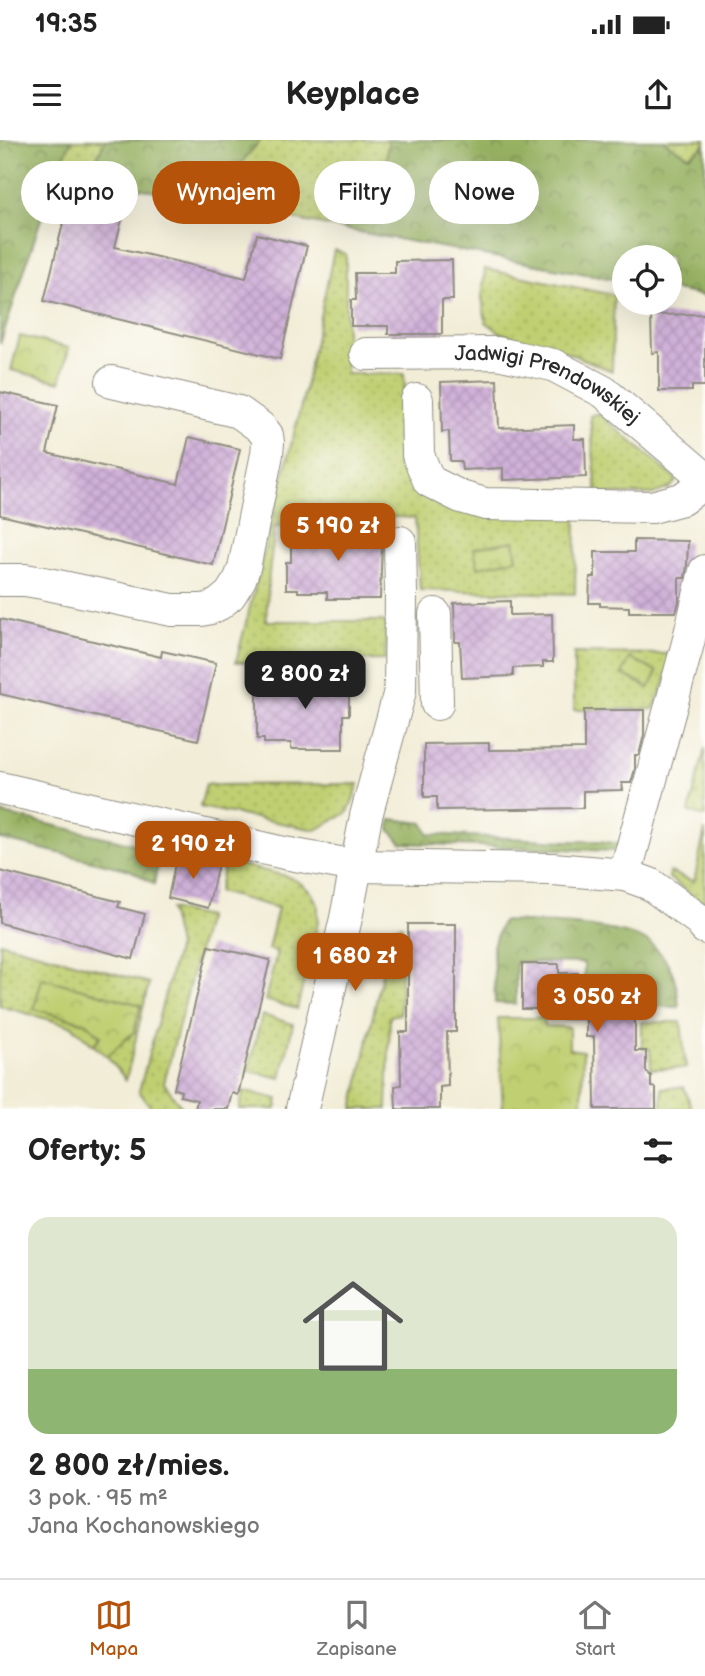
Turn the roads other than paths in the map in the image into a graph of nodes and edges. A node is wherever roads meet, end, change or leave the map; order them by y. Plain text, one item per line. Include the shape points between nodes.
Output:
1 (366, 354) dead end
2 (113, 382) dead end
3 (417, 400) dead end
4 (705, 480) edge
5 (400, 542) dead end
6 (705, 571) edge
7 (0, 580) edge
8 (435, 614) dead end
9 (437, 704) dead end
10 (0, 788) edge
11 (356, 866) junction
12 (625, 875) junction
13 (705, 928) edge
14 (302, 1109) edge

1 - 4 street, Jadwigi Prendowskiej via 497,353 553,365 604,392
2 - 7 street via 239,412 267,435 247,555 236,587 211,608 183,611 34,581
3 - 4 street via 418,455 429,481 485,504 652,507 682,499
5 - 11 street via 400,691
6 - 12 street
8 - 9 street
10 - 11 street
11 - 12 street via 553,869
11 - 14 street
12 - 13 street via 650,884

